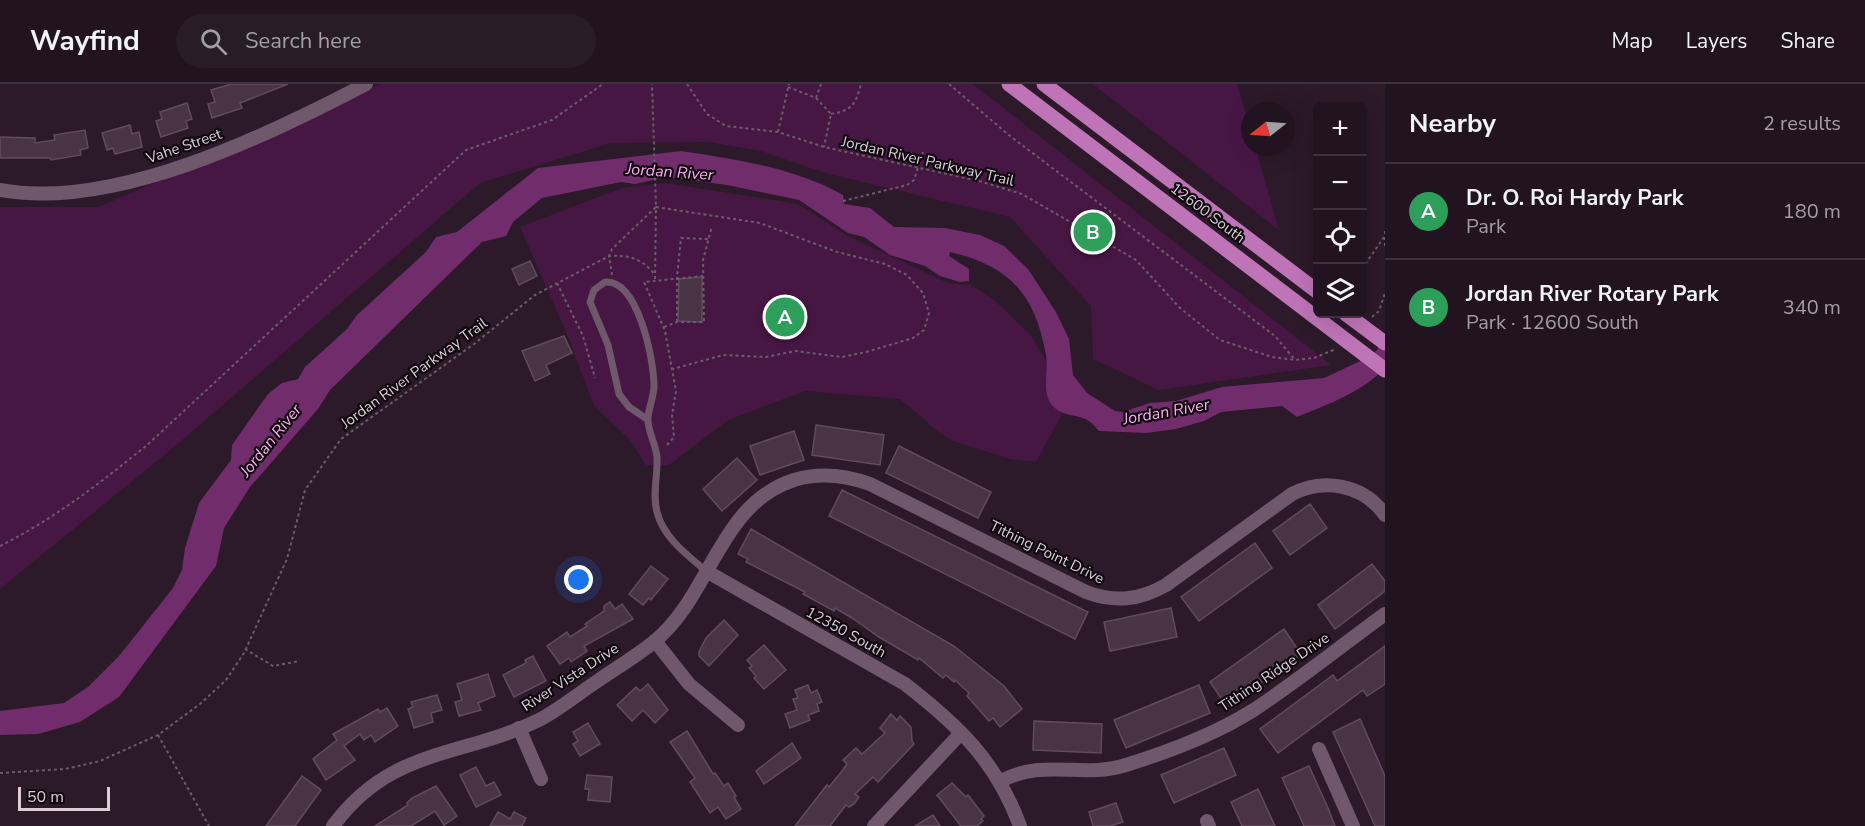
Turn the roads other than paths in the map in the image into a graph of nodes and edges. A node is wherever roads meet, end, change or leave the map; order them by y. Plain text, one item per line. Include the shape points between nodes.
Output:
1 (366, 84) edge
2 (1009, 84) edge
3 (1044, 84) edge
4 (0, 190) edge
5 (1313, 289) edge
6 (1351, 318) edge
7 (1385, 343) edge
8 (1385, 370) edge
9 (647, 419) junction
10 (1385, 515) edge
11 (706, 571) junction
12 (1385, 614) edge
13 (655, 641) junction
14 (738, 725) dead end
15 (519, 728) junction
16 (962, 733) junction
17 (1319, 749) dead end
18 (541, 779) dead end
19 (1001, 781) junction
20 (333, 826) edge
21 (874, 826) edge
22 (1020, 826) edge
23 (1353, 826) edge

1 - 4 street, Vahe Street via 254,139 169,171 105,188 20,194
2 - 8 main road, 12600 South
3 - 5 main road, 12600 South
6 - 7 main road
9 - 9 lane via 629,407 619,394 608,345 590,303 599,284 611,281 626,291 645,335 654,382 654,400
9 - 11 lane via 656,449 654,494 663,527
10 - 11 street, Tithing Point Drive via 1374,501 1350,488 1311,486 1292,494 1157,590 1117,599 1086,592 870,484 822,475 785,483 762,496 742,515
11 - 13 street, River Vista Drive via 688,605
11 - 16 street, 12350 South via 905,684
12 - 19 street, Tithing Ridge Drive via 1253,710 1219,728 1124,766 1092,771 1029,769
13 - 14 street via 689,684
13 - 15 street, River Vista Drive via 558,708
15 - 18 street
15 - 20 street, River Vista Drive via 404,765 368,789
16 - 19 street, 12350 South
16 - 21 street
17 - 23 street
19 - 22 street, 12350 South

